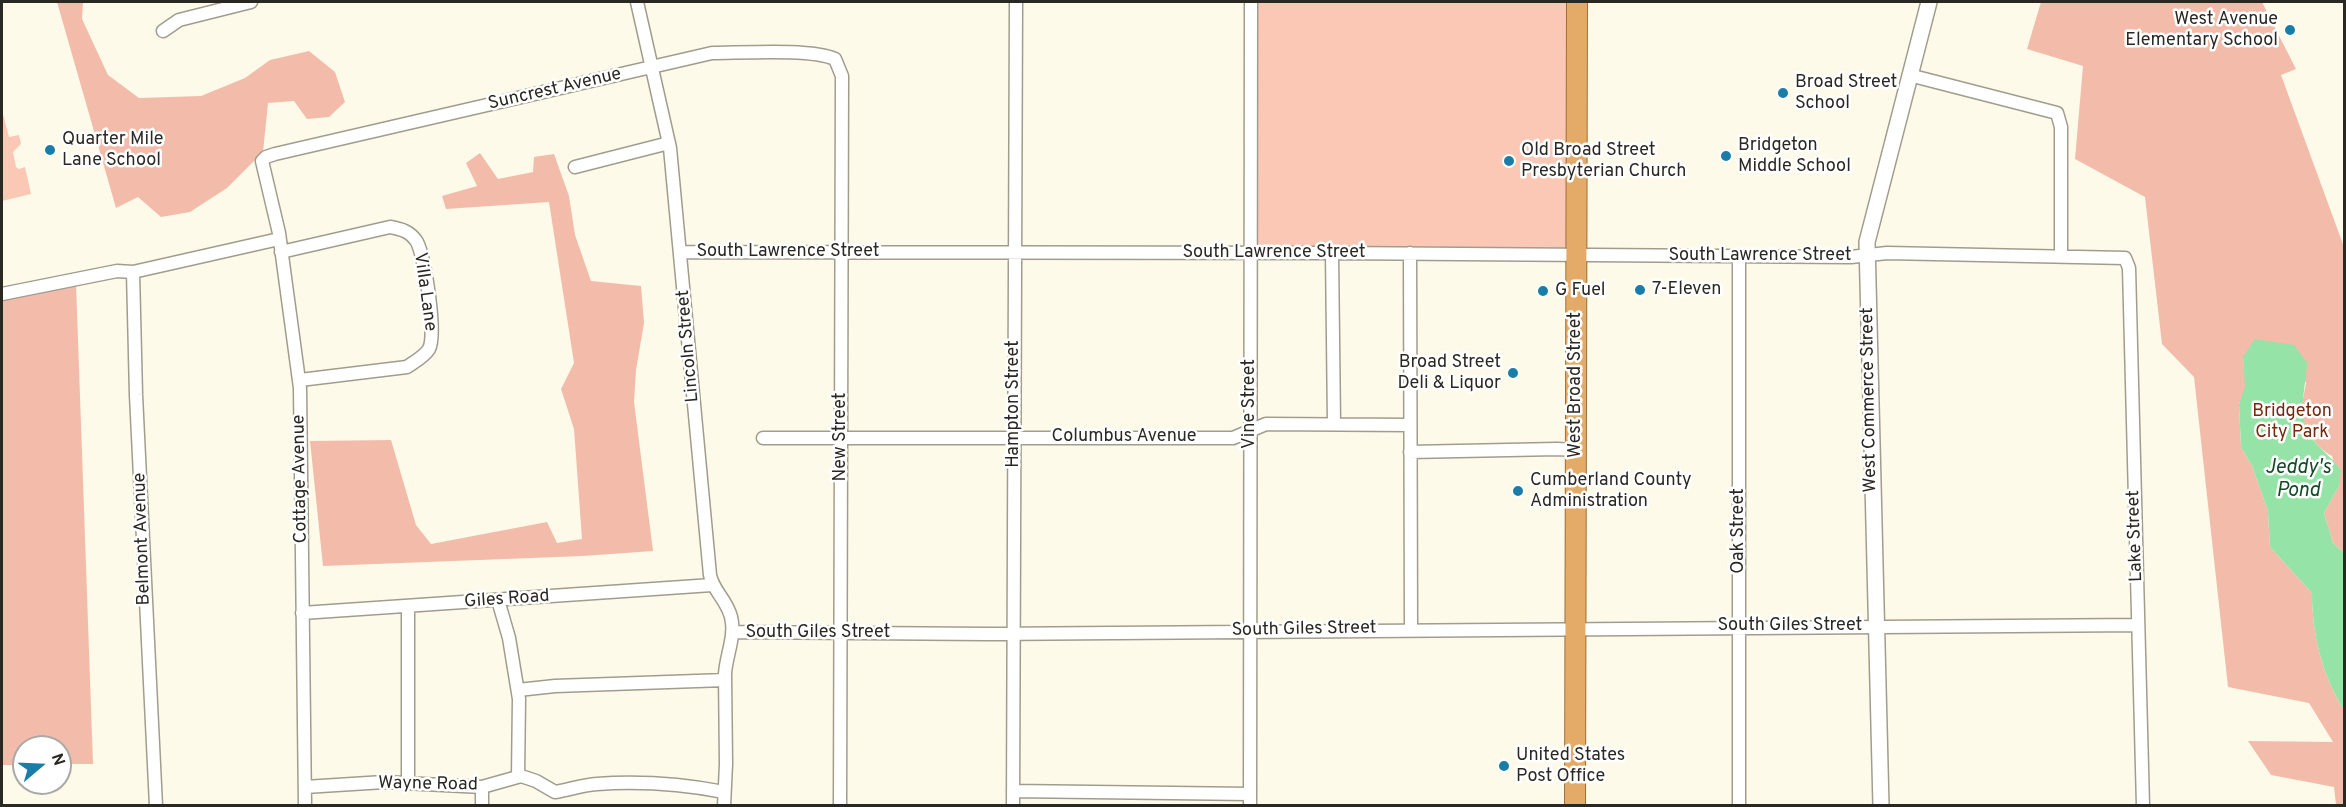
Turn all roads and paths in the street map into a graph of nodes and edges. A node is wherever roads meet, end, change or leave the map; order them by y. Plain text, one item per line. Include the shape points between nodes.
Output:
1 (250, 2) edge
2 (637, 2) edge
3 (1016, 2) edge
4 (1251, 2) edge
5 (1577, 2) edge
6 (1929, 2) edge
7 (164, 31) dead end
8 (652, 68) junction
9 (840, 69) joint
10 (1909, 75) junction
11 (669, 143) junction
12 (266, 157) joint
13 (575, 167) dead end
14 (280, 245) junction
15 (681, 252) junction
16 (842, 252) junction
17 (1015, 252) junction
18 (1250, 253) junction
19 (1332, 253) junction
20 (1410, 253) junction
21 (1576, 255) junction
22 (1867, 255) junction
23 (1739, 256) junction
24 (2061, 256) junction
25 (2129, 266) joint
26 (133, 272) junction
27 (2, 294) edge
28 (300, 380) junction
29 (1334, 424) junction
30 (1410, 425) junction
31 (1250, 429) junction
32 (1014, 437) junction
33 (763, 438) dead end
34 (841, 438) junction
35 (1576, 450) junction
36 (1410, 452) junction
37 (712, 585) junction
38 (498, 600) junction
39 (408, 606) junction
40 (302, 613) junction
41 (1876, 625) junction
42 (2138, 625) junction
43 (1739, 626) junction
44 (1575, 628) junction
45 (1410, 629) junction
46 (1251, 631) junction
47 (732, 632) junction
48 (840, 633) junction
49 (1013, 633) junction
50 (725, 680) junction
51 (518, 690) junction
52 (518, 777) junction
53 (408, 783) junction
54 (305, 787) junction
55 (482, 787) junction
56 (555, 792) junction
57 (724, 792) junction
58 (1013, 792) junction
59 (1250, 800) edge
60 (156, 806) edge
61 (305, 806) edge
62 (482, 806) edge
63 (554, 806) edge
64 (724, 806) edge
65 (840, 806) edge
66 (1013, 806) edge
67 (1575, 806) edge
68 (1739, 806) edge
69 (1881, 806) edge
70 (2143, 806) edge

1 - 7 street via 178,20
2 - 8 street, Lincoln Street
3 - 17 street, Hampton Street
4 - 18 street, Vine Street
5 - 21 highway, West Broad Street
6 - 10 street, West Commerce Street
8 - 9 street, Suncrest Avenue via 712,53 747,53 818,54 835,59
8 - 11 street, Lincoln Street
8 - 12 street, Suncrest Avenue
9 - 16 street, New Street
10 - 22 street, West Commerce Street
10 - 24 street via 2057,113 2061,127
11 - 13 street
11 - 15 street, Lincoln Street
12 - 14 street, Cottage Avenue via 262,165
14 - 26 street, Villa Lane
14 - 28 street, Cottage Avenue
14 - 28 street, Villa Lane via 390,227 404,229 416,241 422,256 433,332 429,348 421,358 407,367
15 - 16 street, South Lawrence Street
15 - 37 street, Lincoln Street
16 - 17 street, South Lawrence Street
16 - 34 street, New Street
17 - 18 street, South Lawrence Street
17 - 32 street, Hampton Street
18 - 19 street, South Lawrence Street
18 - 31 street, Vine Street
19 - 20 street, South Lawrence Street
19 - 29 street
20 - 21 street, South Lawrence Street
20 - 30 street
21 - 23 street, South Lawrence Street
21 - 35 highway, West Broad Street
22 - 23 street, South Lawrence Street
22 - 24 street, South Lawrence Street
22 - 41 street, West Commerce Street
23 - 43 street, Oak Street
24 - 25 street, South Lawrence Street via 2121,257
25 - 42 street, Lake Street
26 - 27 street, Villa Lane via 117,271
26 - 60 street, Belmont Avenue
28 - 40 street, Cottage Avenue
29 - 30 street, Columbus Avenue
29 - 31 street, Columbus Avenue via 1266,424
30 - 36 street
31 - 32 street, Columbus Avenue via 1233,438
31 - 46 street, Vine Street
32 - 34 street, Columbus Avenue
32 - 49 street, Hampton Street
33 - 34 street, Columbus Avenue
34 - 48 street, New Street
35 - 36 street
35 - 44 highway, West Broad Street
36 - 45 street
37 - 38 street, Giles Road
37 - 47 street via 727,606
38 - 39 street, Giles Road
38 - 51 street
39 - 40 street, Giles Road
39 - 53 street
40 - 54 street, Cottage Avenue
41 - 42 street, South Giles Street
41 - 43 street, South Giles Street
41 - 69 street, West Commerce Street
42 - 70 street, Lake Street
43 - 44 street, South Giles Street
43 - 68 street, Oak Street
44 - 45 street, South Giles Street
44 - 67 highway, West Broad Street
45 - 46 street, South Giles Street
46 - 49 street, South Giles Street
46 - 59 street, Vine Street
47 - 48 street, South Giles Street
47 - 50 street via 725,659
48 - 49 street, South Giles Street
48 - 65 street, New Street
49 - 58 street, Hampton Street
50 - 51 street
50 - 57 street
51 - 52 street
52 - 55 street, Wayne Road
52 - 56 street via 529,778
53 - 54 street, Wayne Road
53 - 55 street, Wayne Road
54 - 61 street, Cottage Avenue
55 - 62 street
56 - 57 street via 596,784 649,783
56 - 63 street
57 - 64 street
58 - 59 street
58 - 66 street, Hampton Street

